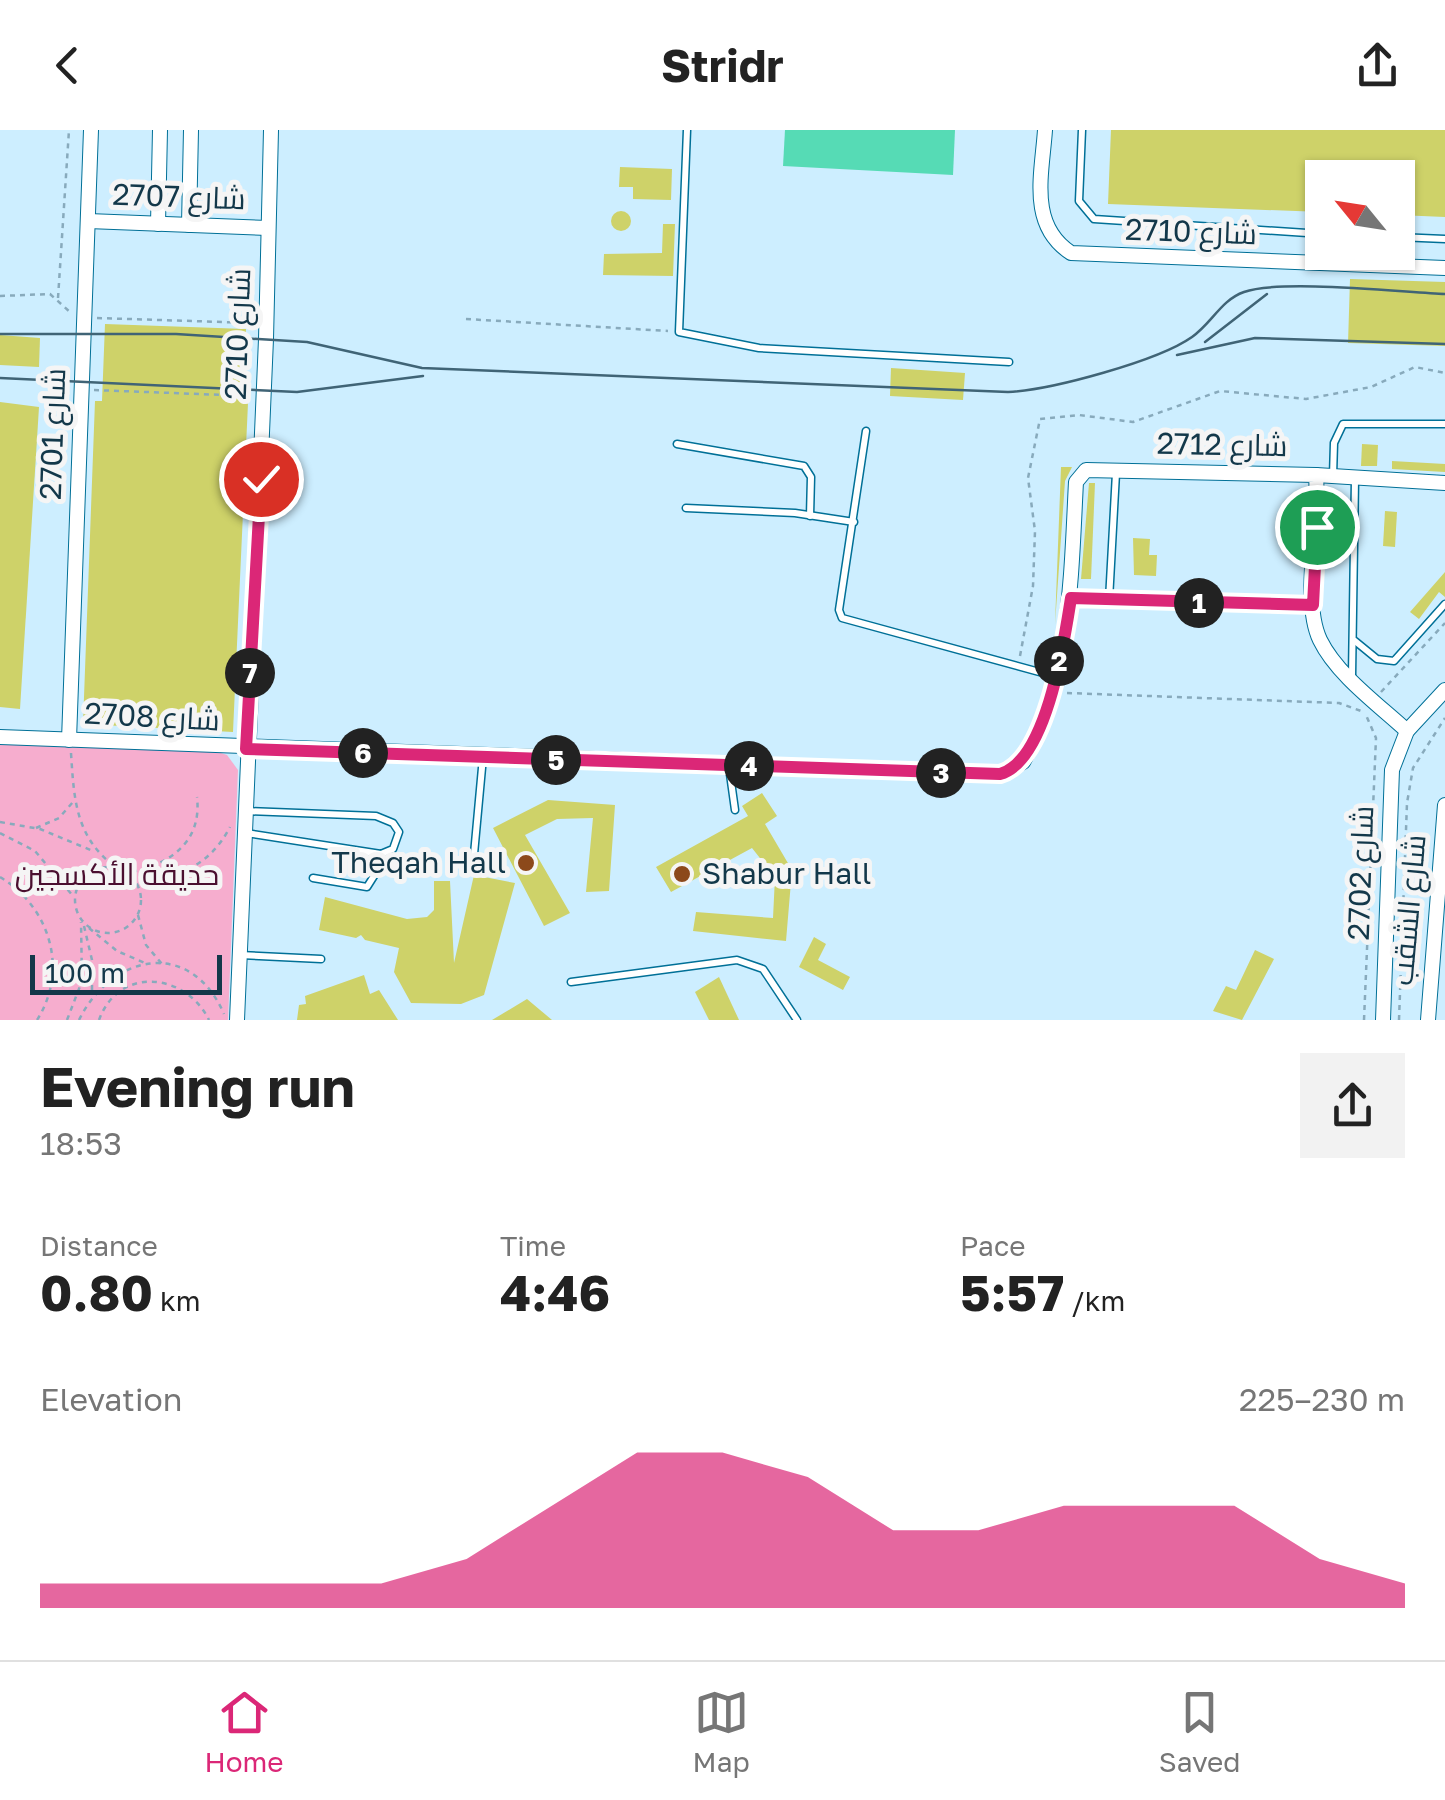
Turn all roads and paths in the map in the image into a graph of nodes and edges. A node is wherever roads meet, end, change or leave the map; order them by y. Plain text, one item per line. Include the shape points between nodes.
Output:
1 (69, 130) edge
2 (91, 130) edge
3 (160, 130) edge
4 (191, 130) edge
5 (271, 130) edge
6 (687, 130) edge
7 (1046, 130) edge
8 (1082, 130) edge
9 (88, 221) junction
10 (158, 224) junction
11 (188, 225) junction
12 (268, 228) junction
13 (1305, 233) edge
14 (1415, 238) edge
15 (1445, 239) edge
16 (1445, 268) edge
17 (0, 296) edge
18 (58, 299) junction
19 (86, 317) junction
20 (466, 319) dead end
21 (265, 322) junction
22 (679, 332) junction
23 (1009, 362) dead end
24 (1445, 373) edge
25 (82, 390) junction
26 (264, 397) junction
27 (1445, 424) edge
28 (866, 430) dead end
29 (677, 444) dead end
30 (1116, 470) junction
31 (1316, 475) junction
32 (1333, 476) junction
33 (1355, 476) junction
34 (1445, 483) edge
35 (686, 508) dead end
36 (810, 516) junction
37 (854, 522) junction
38 (1071, 598) junction
39 (1109, 602) junction
40 (1445, 604) edge
41 (1313, 605) junction
42 (1445, 623) edge
43 (1354, 640) junction
44 (1019, 666) junction
45 (1056, 676) junction
46 (1352, 678) junction
47 (1445, 690) edge
48 (1050, 692) junction
49 (1373, 700) junction
50 (1445, 718) edge
51 (1407, 731) junction
52 (0, 737) edge
53 (70, 740) junction
54 (246, 749) junction
55 (483, 758) junction
56 (728, 765) junction
57 (198, 797) dead end
58 (75, 800) junction
59 (1445, 805) edge
60 (735, 810) dead end
61 (244, 811) junction
62 (0, 822) edge
63 (35, 828) junction
64 (237, 829) junction
65 (0, 833) edge
66 (99, 854) junction
67 (380, 854) junction
68 (473, 864) dead end
69 (115, 867) junction
70 (125, 870) junction
71 (131, 872) junction
72 (0, 877) edge
73 (313, 878) dead end
74 (75, 899) junction
75 (138, 914) junction
76 (82, 920) junction
77 (88, 927) junction
78 (239, 955) junction
79 (320, 959) dead end
80 (146, 964) junction
81 (163, 964) junction
82 (570, 982) dead end
83 (92, 995) junction
84 (37, 1020) edge
85 (67, 1020) edge
86 (79, 1020) edge
87 (99, 1020) edge
88 (209, 1020) edge
89 (226, 1020) edge
90 (237, 1020) edge
91 (796, 1020) edge
92 (1364, 1020) edge
93 (1383, 1020) edge
94 (1399, 1020) edge
95 (1428, 1020) edge

1 - 18 path
2 - 9 street, شارع 2701
3 - 10 street
4 - 11 street
5 - 12 street, شارع 2710
6 - 22 lane
7 - 16 street, شارع 2710 via 1042,214 1056,243 1071,252
8 - 13 lane via 1079,201 1094,218
9 - 10 street, شارع 2707
9 - 19 street, شارع 2701
10 - 11 street, شارع 2707
11 - 12 street, شارع 2707
12 - 21 street, شارع 2710
14 - 15 lane
17 - 18 path
18 - 19 path
19 - 21 path
19 - 25 street, شارع 2701
20 - 22 path
21 - 26 street, شارع 2710
22 - 23 lane via 759,348
24 - 44 path via 1414,367 1372,387 1306,399 1220,392 1133,422 1079,415 1040,419 1028,478 1033,586
25 - 26 path
25 - 53 street, شارع 2701
26 - 54 street, شارع 2710
27 - 32 lane via 1343,424 1334,443
28 - 37 lane
29 - 36 lane via 804,466 811,478
30 - 31 street, شارع 2712
30 - 38 street, شارع 2712 via 1086,470 1077,478
30 - 39 lane
31 - 32 street
31 - 41 street, شارع 2712
32 - 33 street
33 - 34 street
33 - 43 lane
35 - 36 lane
36 - 37 lane
37 - 44 lane via 842,618
38 - 39 street
38 - 45 street, شارع 2708
39 - 41 street
40 - 43 lane via 1394,661 1377,659
41 - 46 street, شارع 2712 via 1320,639
42 - 49 path
43 - 46 lane
44 - 45 lane
45 - 48 street, شارع 2708
46 - 49 street, شارع 2712
47 - 51 street
48 - 56 street, شارع 2708 via 1023,762 1000,774
48 - 92 path via 1339,703 1363,710 1376,738
49 - 51 street, شارع 2712
50 - 94 path via 1413,768 1407,804
51 - 93 street, شارع 2702 via 1392,770
52 - 53 street, شارع 2708
53 - 54 street, شارع 2708
53 - 58 path
54 - 55 street, شارع 2708
54 - 61 street, شارع 2710
55 - 56 street, شارع 2708
55 - 68 lane
56 - 60 lane
57 - 71 path via 199,816 186,843 158,865
58 - 63 path via 60,818
58 - 66 path via 82,829
59 - 95 street, شارع الشقب
61 - 64 street, شارع 2710
61 - 67 lane via 376,816 399,832 393,849
62 - 63 path
63 - 66 path
64 - 67 lane
64 - 71 path via 182,873
64 - 78 street, شارع 2710
65 - 74 path via 35,851
66 - 69 path
67 - 73 lane via 367,887
69 - 70 path
69 - 74 path via 86,874
70 - 71 path
70 - 75 path via 138,886
72 - 84 path via 36,908 52,948 50,992
74 - 76 path
75 - 77 path via 116,932
75 - 81 path via 146,945
76 - 77 path
76 - 83 path
76 - 85 path via 82,981
77 - 80 path via 116,951
78 - 79 lane
78 - 90 street, شارع 2710
80 - 81 path
80 - 83 path via 116,974
81 - 89 path via 204,984
82 - 91 lane via 737,960 763,969
83 - 86 path
87 - 88 path via 126,987 160,980 190,994

